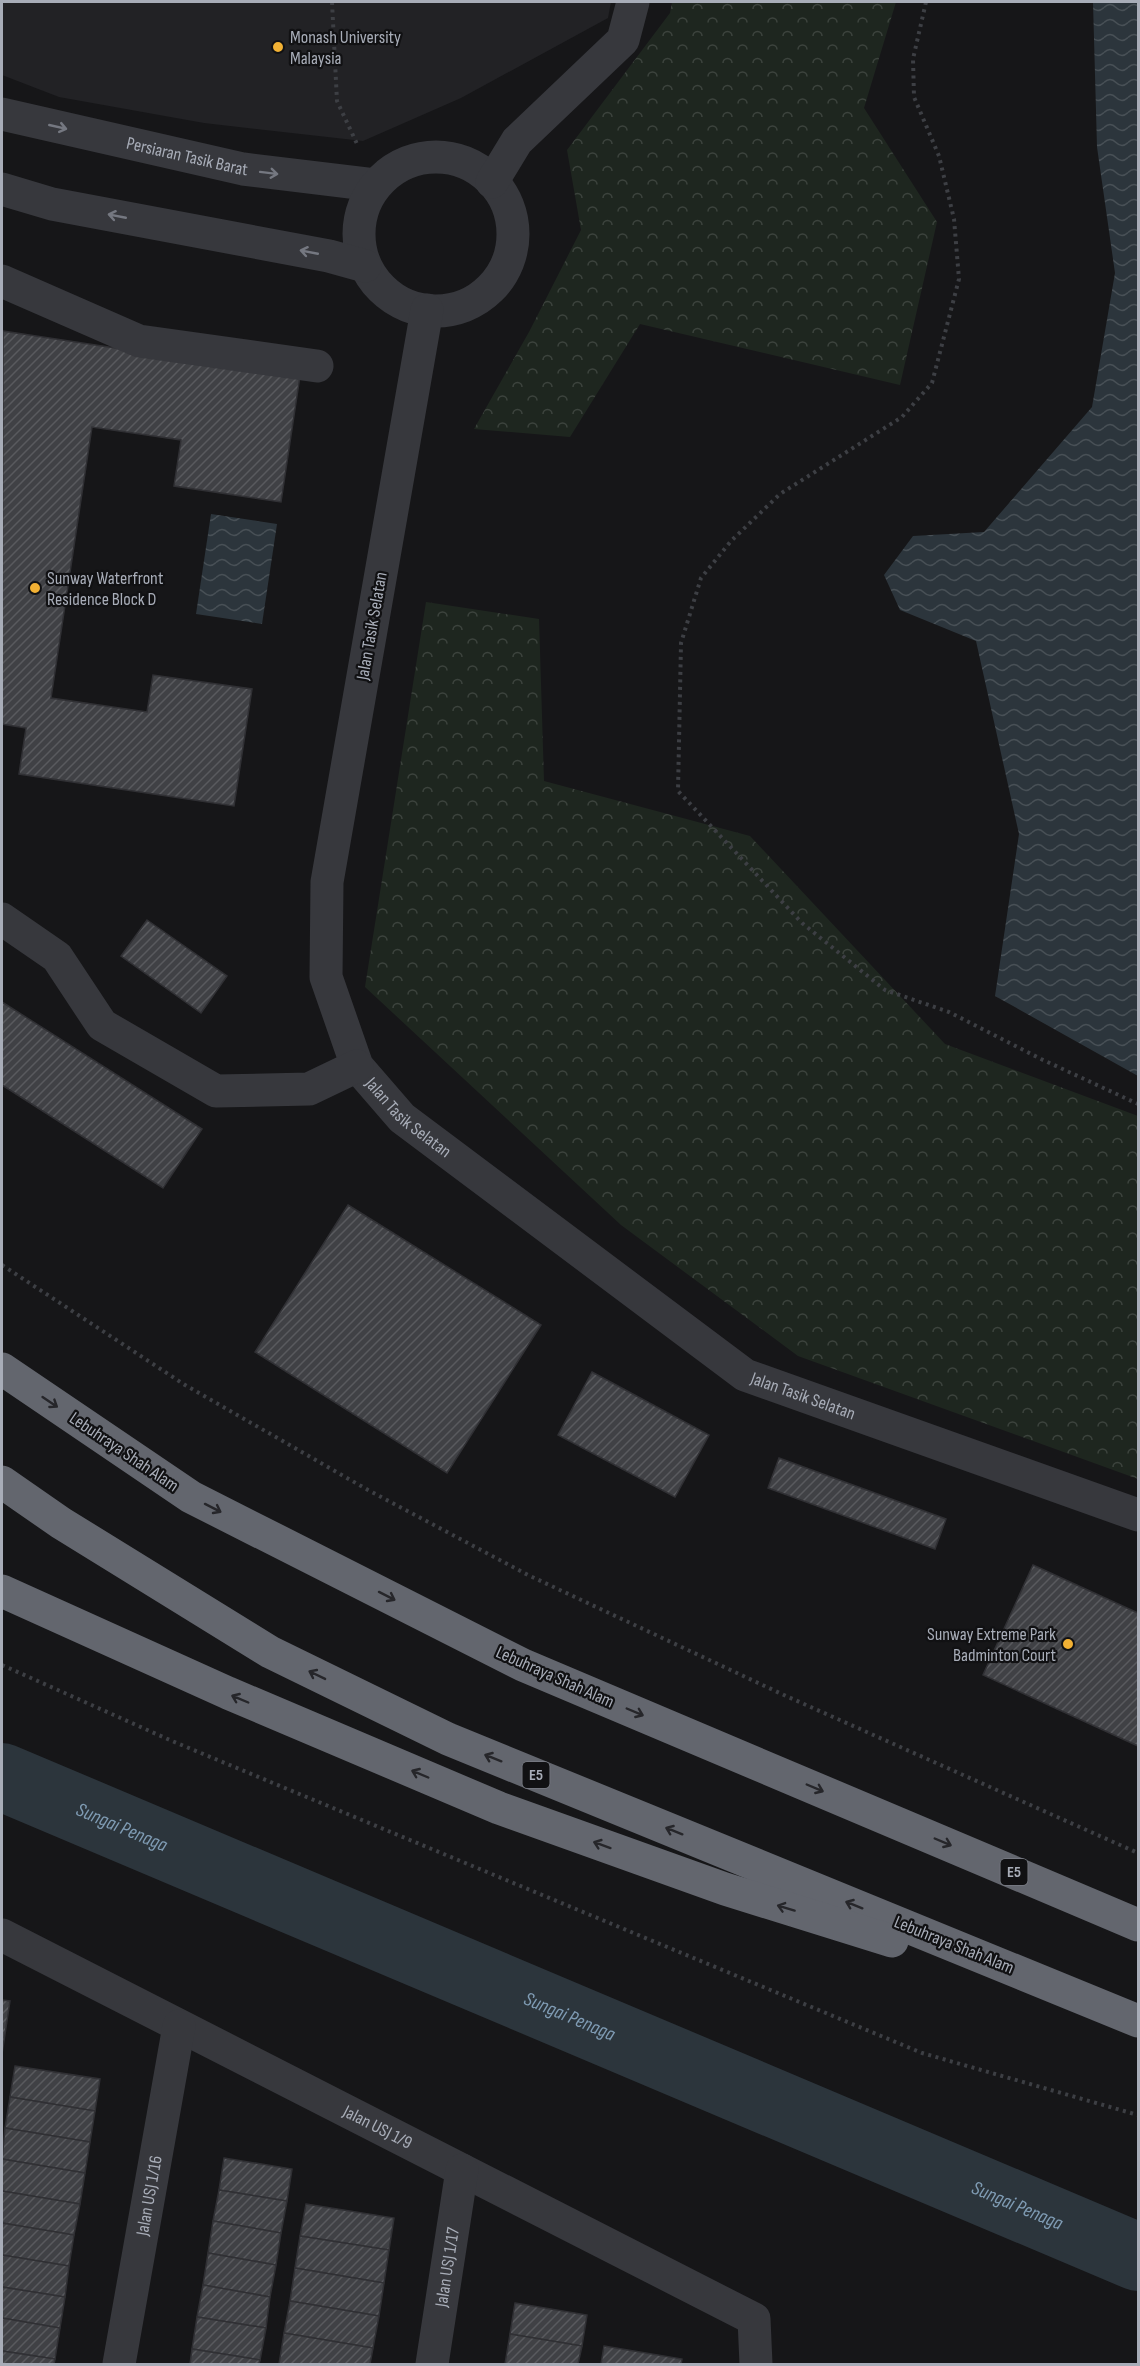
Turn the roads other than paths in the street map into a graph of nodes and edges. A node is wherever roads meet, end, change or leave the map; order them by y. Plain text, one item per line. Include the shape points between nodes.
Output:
1 (633, 2) edge
2 (2, 114) edge
3 (492, 182) junction
4 (375, 185) junction
5 (2, 189) edge
6 (365, 266) junction
7 (2, 281) edge
8 (427, 310) junction
9 (317, 366) dead end
10 (2, 919) edge
11 (357, 1066) junction
12 (2, 1369) edge
13 (2, 1482) edge
14 (1138, 1515) edge
15 (2, 1591) edge
16 (1138, 1925) edge
17 (2, 1935) edge
18 (1103, 2006) junction
19 (1138, 2021) edge
20 (179, 2026) junction
21 (462, 2170) junction
22 (119, 2364) edge
23 (432, 2364) edge
24 (756, 2364) edge

1 - 3 street via 623,40 517,141
2 -> 4 street, Persiaran Tasik Barat via 243,169
3 - 4 street via 472,165 447,157 420,158 395,168
3 - 8 street via 507,204 513,231 510,256 502,273 478,298 453,309
4 - 6 street via 358,224
6 -> 5 street via 52,204
6 - 8 street via 380,287 401,303
7 - 9 street via 139,341
8 - 11 street, Jalan Tasik Selatan via 327,882 326,977
10 - 11 street via 57,957 102,1026 216,1091 309,1089
11 - 14 street, Jalan Tasik Selatan via 402,1119 745,1375
12 -> 16 highway, Lebuhraya Shah Alam / E5 via 191,1497 523,1665
18 -> 13 highway, Lebuhraya Shah Alam / E5 via 448,1740 270,1652 61,1523
18 -> 15 highway via 724,1889 499,1808 228,1693
17 - 20 street, Jalan USJ 1/9
18 - 19 highway, Lebuhraya Shah Alam / E5
20 - 21 street, Jalan USJ 1/9
20 - 22 street, Jalan USJ 1/16
21 - 23 street, Jalan USJ 1/17
21 - 24 street, Jalan USJ 1/9 via 754,2319

